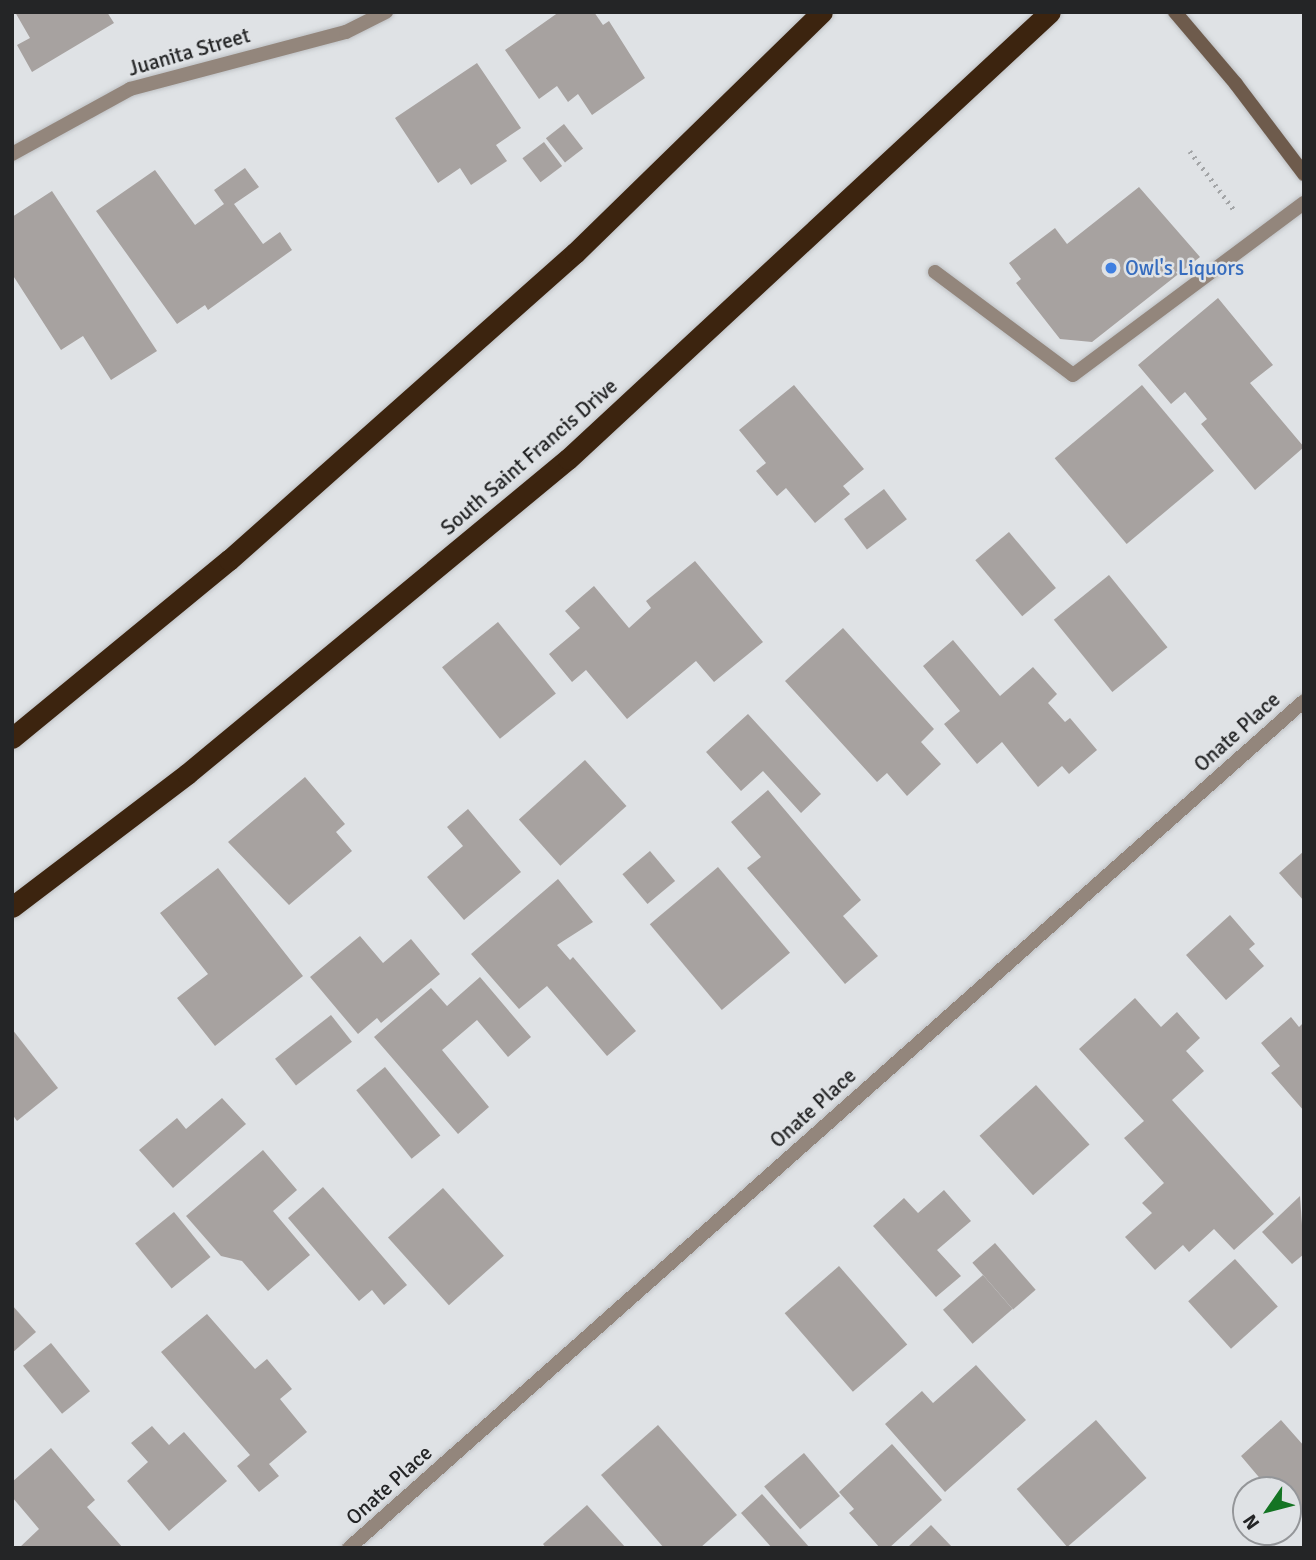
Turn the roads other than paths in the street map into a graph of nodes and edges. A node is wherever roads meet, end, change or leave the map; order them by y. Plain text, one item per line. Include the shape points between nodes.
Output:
1 (386, 12) edge
2 (822, 12) edge
3 (1050, 12) edge
4 (1175, 12) edge
5 (12, 154) edge
6 (1304, 174) edge
7 (1304, 203) edge
8 (935, 272) dead end
9 (1304, 701) edge
10 (12, 738) edge
11 (12, 907) edge
12 (349, 1548) edge

1 - 5 street, Juanita Street via 346,32 130,89
2 - 10 highway via 575,253 229,560
3 - 11 highway, South Saint Francis Drive via 568,459 187,774
4 - 6 street
7 - 8 street via 1073,375
9 - 12 street, Onate Place

